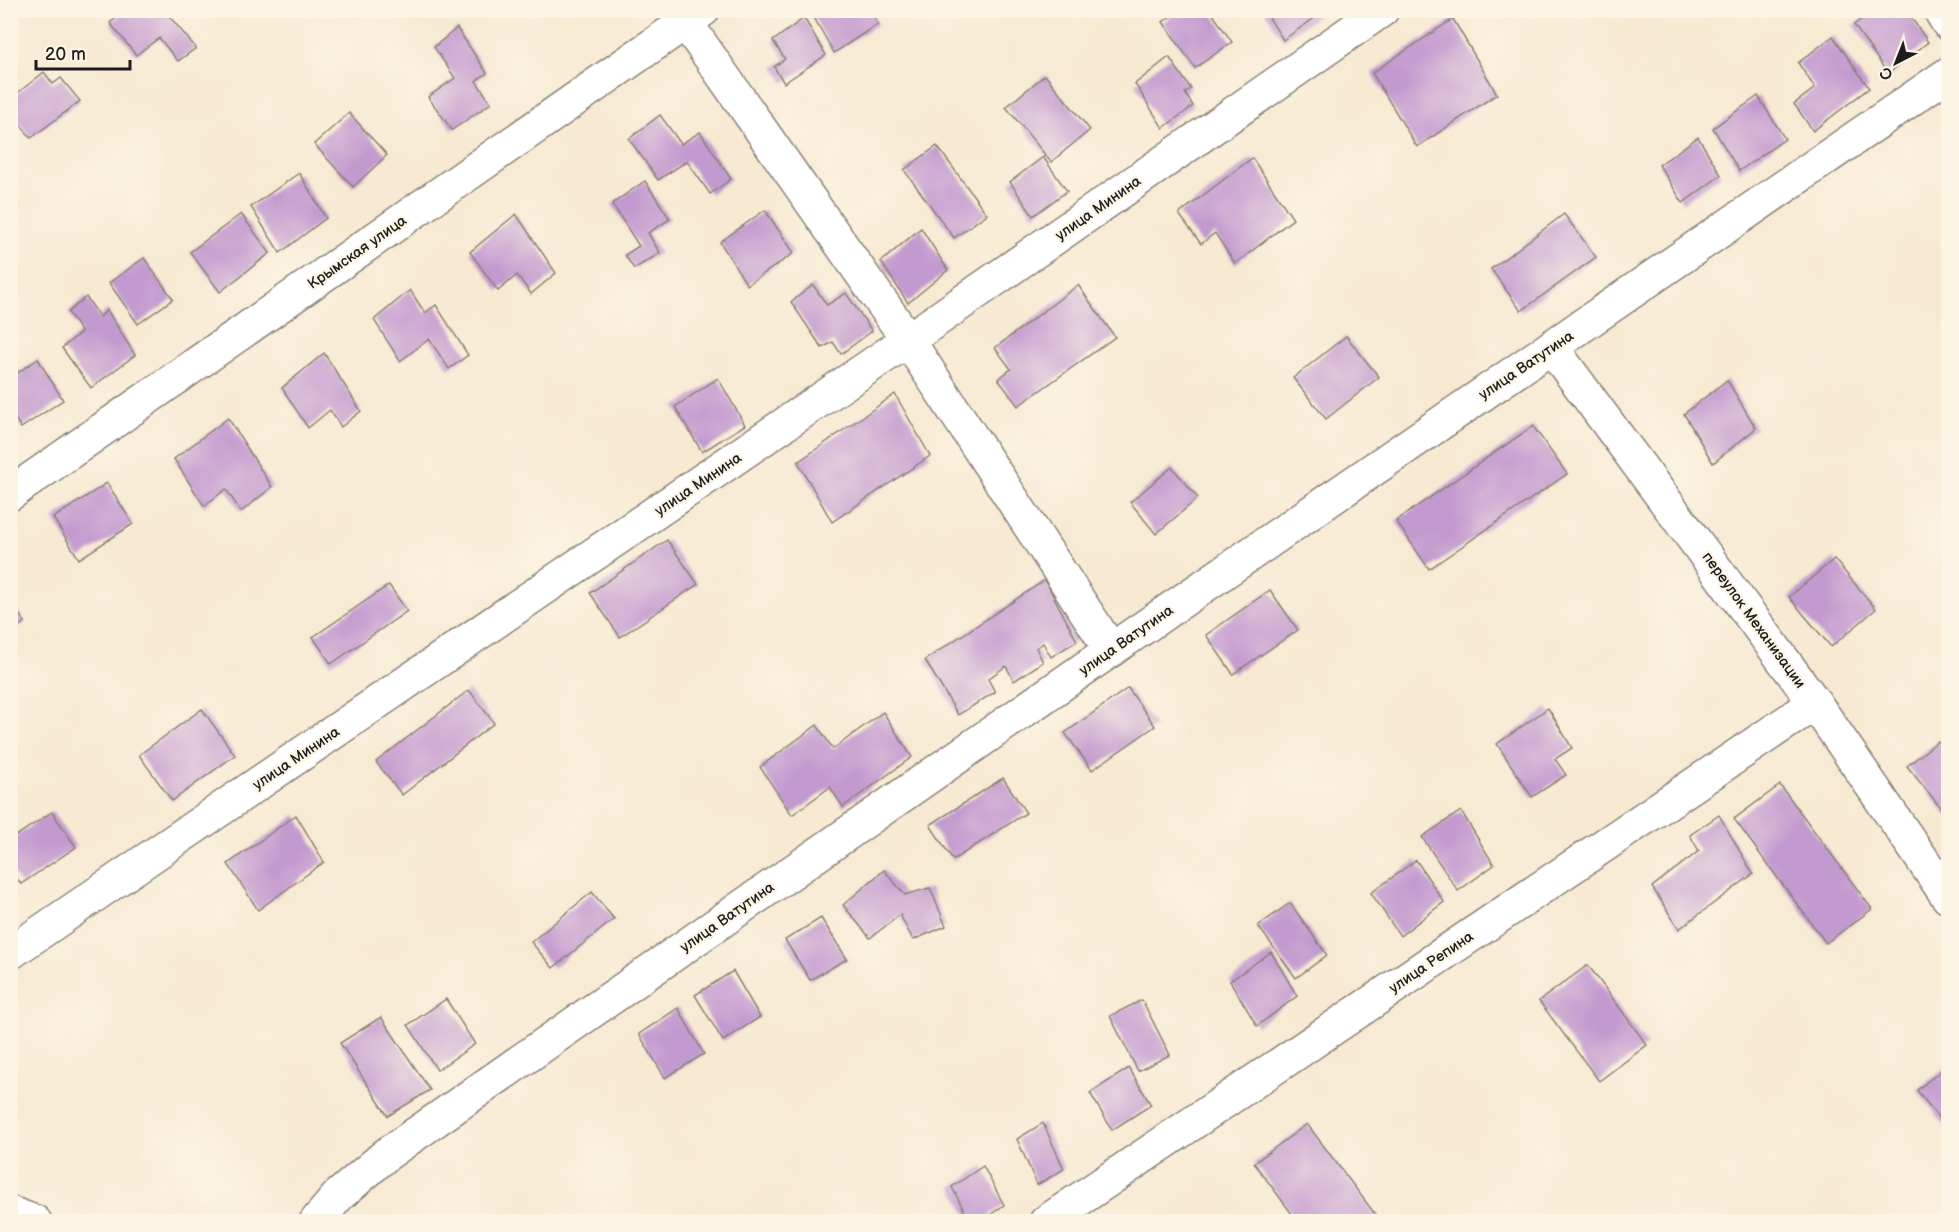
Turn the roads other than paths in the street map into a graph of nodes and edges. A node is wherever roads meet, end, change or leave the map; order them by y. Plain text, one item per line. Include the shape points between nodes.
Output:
1 (1382, 10) edge
2 (1940, 10) edge
3 (689, 14) edge
4 (1948, 23) edge
5 (1948, 74) edge
6 (908, 340) junction
7 (1552, 348) junction
8 (10, 494) edge
9 (1111, 650) junction
10 (1815, 703) junction
11 (1948, 897) edge
12 (10, 953) edge
13 (10, 1213) edge
14 (35, 1221) edge
15 (316, 1221) edge
16 (1046, 1221) edge

1 - 6 street, улица Минина
2 - 4 street
3 - 6 street
3 - 8 street, Крымская улица
5 - 7 street, улица Ватутина
6 - 9 street
6 - 12 street, улица Минина
7 - 9 street, улица Ватутина
7 - 10 street, переулок Механизации
9 - 15 street, улица Ватутина via 387,1154 338,1196
10 - 11 street, переулок Механизации
10 - 16 street, улица Репина
13 - 14 street

